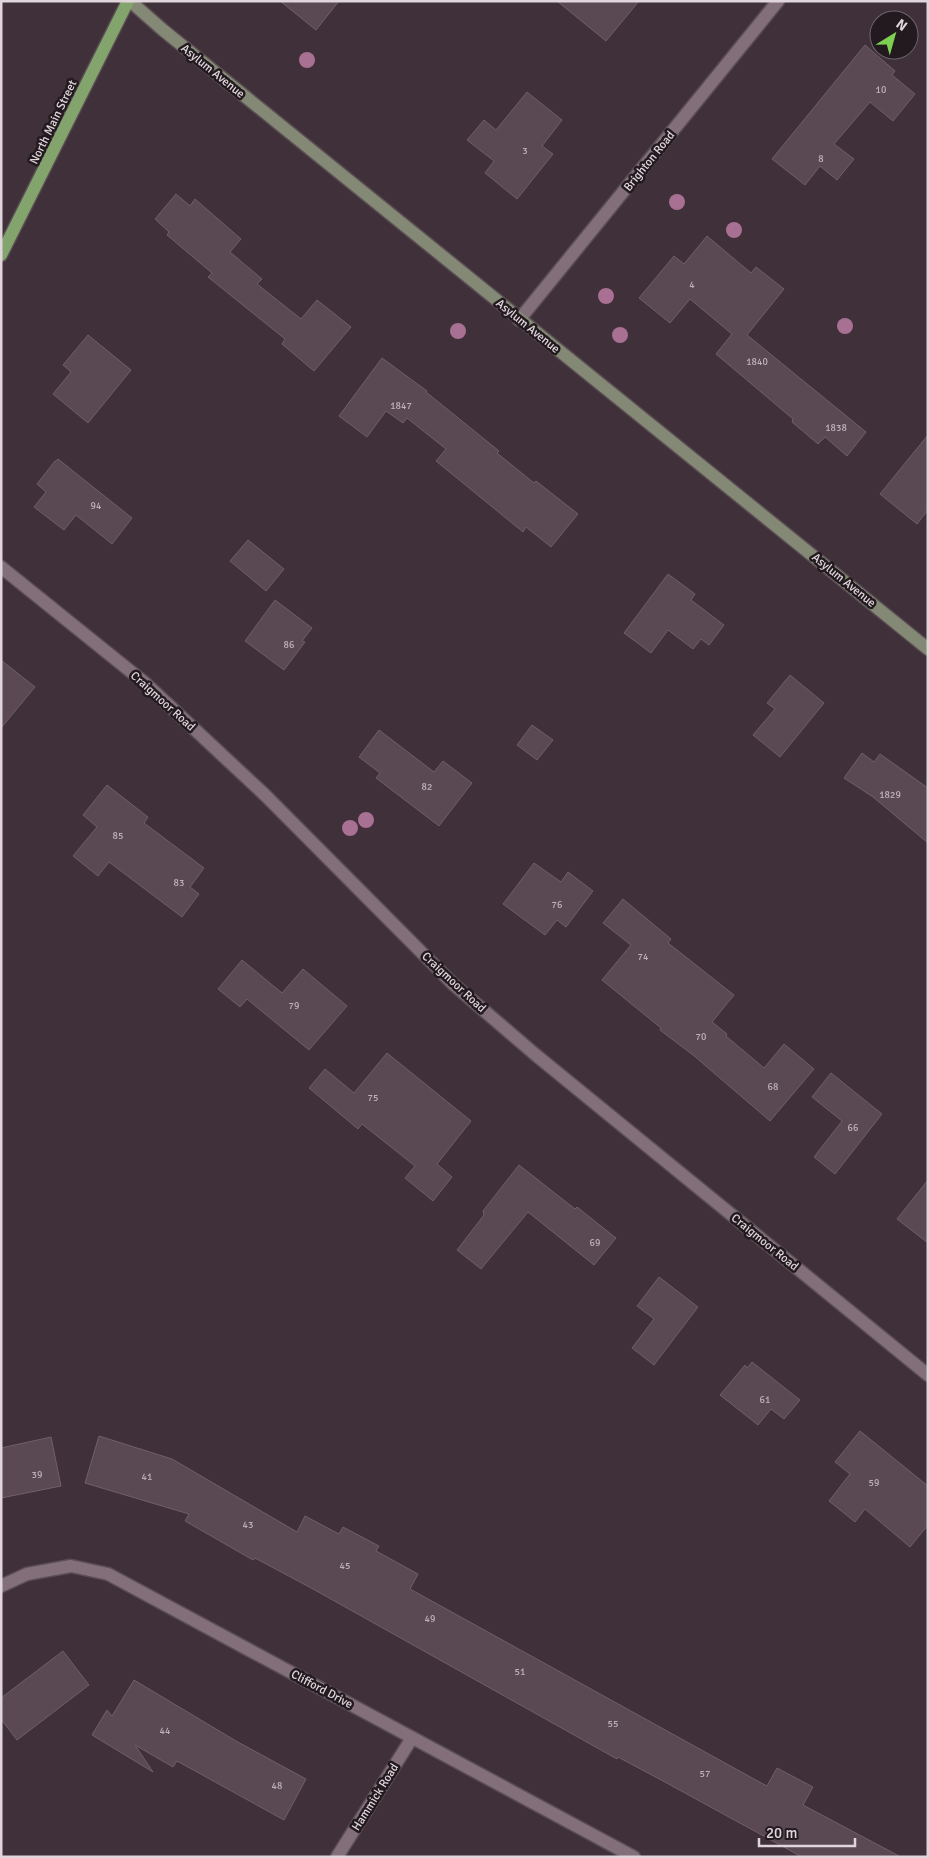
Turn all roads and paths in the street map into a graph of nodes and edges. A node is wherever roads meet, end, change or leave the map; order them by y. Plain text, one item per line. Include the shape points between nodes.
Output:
1 (129, 1) edge
2 (778, 1) edge
3 (1, 254) edge
4 (519, 320) junction
5 (1, 567) edge
6 (928, 648) edge
7 (928, 1375) edge
8 (1, 1586) edge
9 (412, 1738) junction
10 (337, 1857) edge
11 (634, 1857) edge

1 - 3 main road, North Main Street
1 - 4 main road, Asylum Avenue
2 - 4 street, Brighton Road
4 - 6 main road, Asylum Avenue
5 - 7 street, Craigmoor Road via 145,683 265,795 453,984
8 - 9 street, Clifford Drive via 28,1574 71,1566 108,1574
9 - 10 street, Hammick Road
9 - 11 street, Clifford Drive

